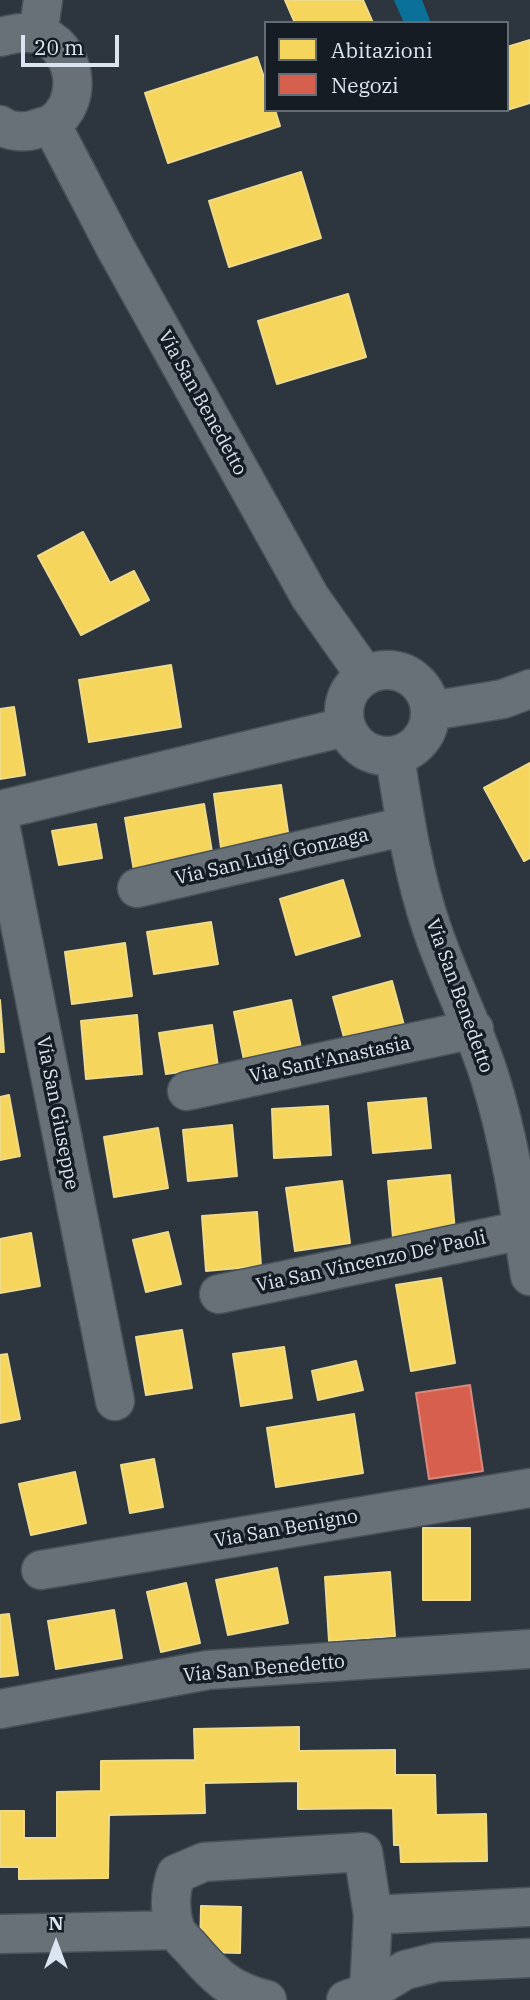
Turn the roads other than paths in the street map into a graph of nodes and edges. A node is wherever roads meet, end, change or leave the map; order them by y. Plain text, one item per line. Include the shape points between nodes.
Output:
1 (41, 17) edge
2 (0, 37) edge
3 (51, 124) junction
4 (0, 125) edge
5 (365, 675) junction
6 (530, 689) edge
7 (431, 712) junction
8 (345, 727) junction
9 (395, 757) junction
10 (0, 810) edge
11 (0, 824) edge
12 (406, 826) junction
13 (137, 888) dead end
14 (474, 1029) junction
15 (187, 1091) dead end
16 (523, 1230) junction
17 (530, 1276) edge
18 (219, 1294) dead end
19 (115, 1401) dead end
20 (530, 1488) edge
21 (41, 1570) dead end
22 (530, 1649) edge
23 (0, 1709) edge
24 (530, 1907) edge
25 (373, 1915) junction
26 (176, 1930) junction
27 (0, 1934) edge
28 (530, 1958) edge
29 (358, 1996) edge
30 (267, 2000) edge

1 - 2 street via 19,32
1 - 3 street via 71,67 73,83 71,99
3 - 4 street via 28,132
3 - 5 street, Via San Benedetto via 310,597
5 - 7 street via 400,671 416,680
5 - 8 street via 348,692
6 - 7 street via 503,699
7 - 9 street via 425,736 407,753
8 - 9 street via 356,745 374,755
8 - 10 street
9 - 12 street, Via San Benedetto
11 - 19 street, Via San Giuseppe
12 - 13 street, Via San Luigi Gonzaga
12 - 14 street, Via San Benedetto via 432,929
14 - 15 street, Via Sant'Anastasia
14 - 16 street, Via San Benedetto via 491,1081
16 - 17 street, Via San Benedetto
16 - 18 street, Via San Vincenzo De' Paoli
20 - 21 street, Via San Benigno
22 - 23 street, Via San Benedetto via 208,1670
24 - 25 street
25 - 26 street via 363,1852 204,1862 176,1874 171,1888
25 - 29 street
26 - 27 street
26 - 30 street via 216,1977
28 - 29 street via 437,1962 405,1970

